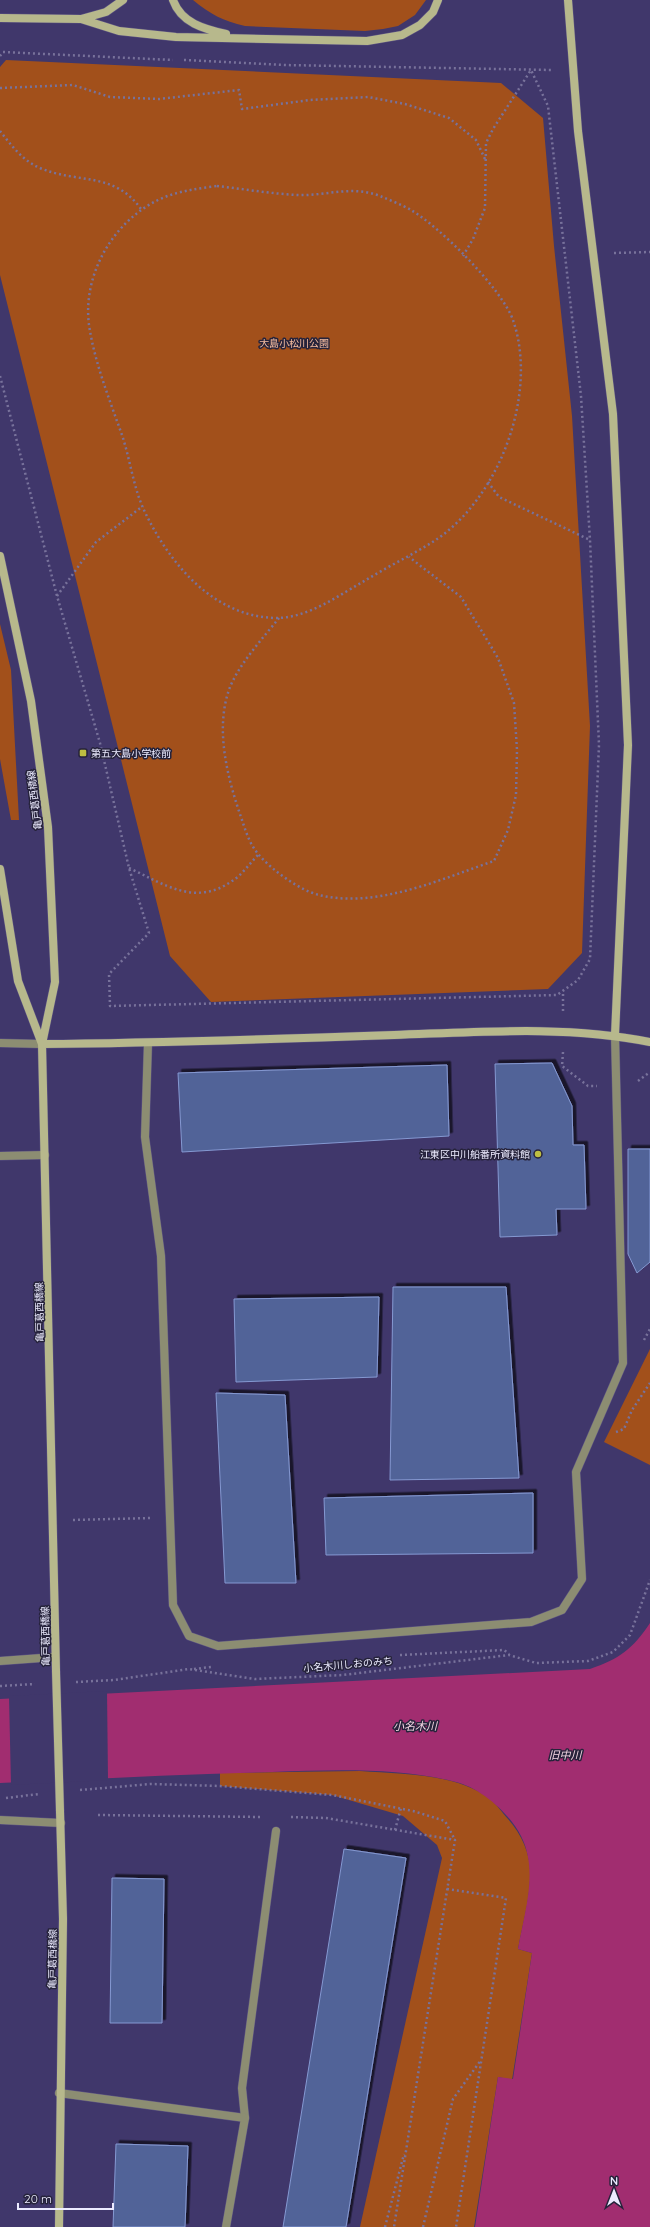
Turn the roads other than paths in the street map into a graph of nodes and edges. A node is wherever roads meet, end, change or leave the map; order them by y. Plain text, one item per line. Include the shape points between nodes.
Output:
1 (123, 0) edge
2 (173, 0) edge
3 (438, 0) edge
4 (568, 0) edge
5 (0, 18) edge
6 (81, 19) junction
7 (240, 38) junction
8 (0, 556) edge
9 (0, 869) edge
10 (615, 1035) junction
11 (650, 1042) edge
12 (0, 1043) edge
13 (148, 1043) junction
14 (42, 1044) junction
15 (45, 1155) junction
16 (0, 1156) edge
17 (55, 1657) junction
18 (0, 1661) edge
19 (0, 1820) edge
20 (61, 1823) junction
21 (276, 1831) dead end
22 (60, 2093) junction
23 (245, 2118) junction
24 (59, 2227) edge
25 (226, 2227) edge

1 - 6 street via 106,12
2 - 7 street via 189,22
3 - 7 street via 433,12 420,25 402,35 367,41
4 - 10 street via 573,70 613,414 628,745
5 - 6 street
6 - 7 street via 119,31 142,34
8 - 14 street, 亀戸葛西橋線 via 31,701 48,827 55,982
9 - 14 street, 亀戸葛西橋線 via 18,981
10 - 11 street
10 - 13 street via 529,1031
10 - 13 street via 624,1363 576,1472 582,1578 562,1610 531,1622 218,1646 189,1636 174,1605 161,1256 145,1137
12 - 14 street
13 - 14 street
14 - 15 street, 亀戸葛西橋線
15 - 16 street
15 - 17 street, 亀戸葛西橋線
17 - 18 street
17 - 20 street, 亀戸葛西橋線, bridge
19 - 20 street
20 - 22 street, 亀戸葛西橋線 via 63,1919
21 - 23 street via 242,2088
22 - 23 street
22 - 24 street, 亀戸葛西橋線
23 - 25 street

